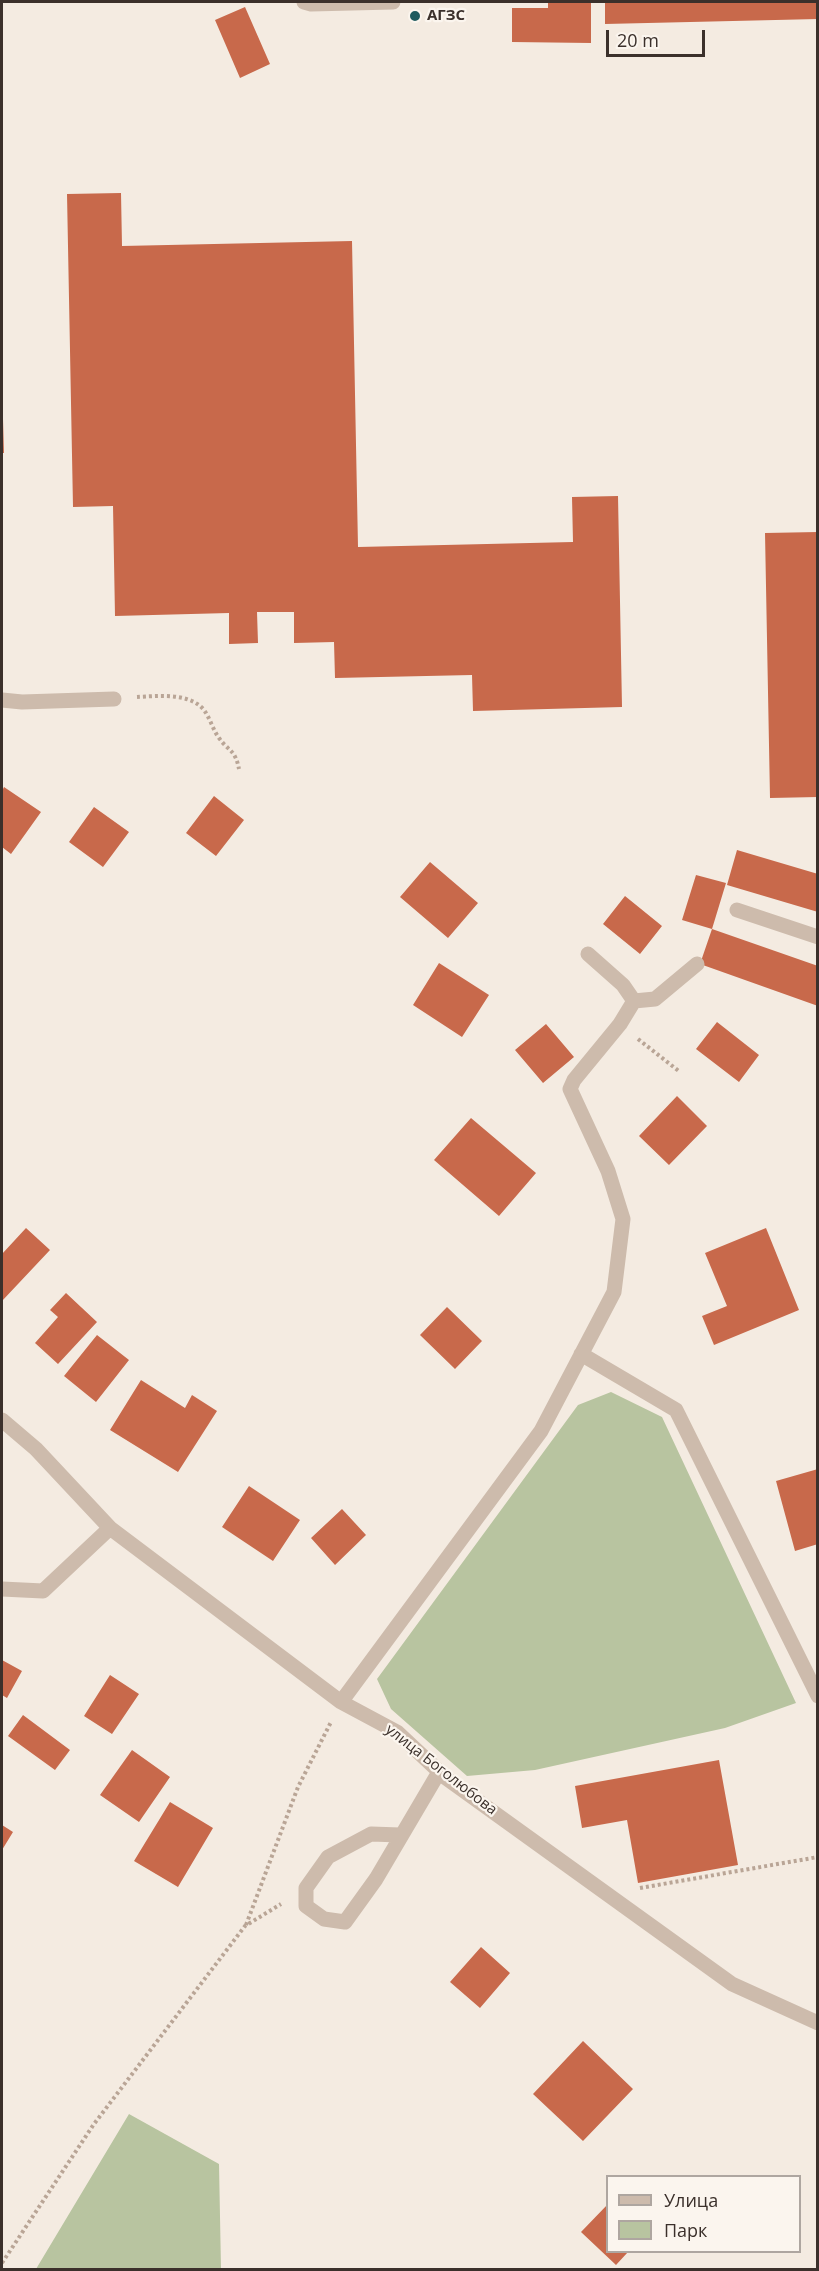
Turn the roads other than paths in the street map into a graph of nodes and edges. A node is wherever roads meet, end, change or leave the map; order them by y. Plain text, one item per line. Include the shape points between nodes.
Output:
1 (304, 2) edge
2 (393, 2) edge
3 (114, 699) road end
4 (2, 700) edge
5 (736, 910) dead end
6 (818, 938) edge
7 (588, 954) dead end
8 (697, 964) dead end
9 (634, 1001) junction
10 (581, 1354) junction
11 (2, 1420) edge
12 (110, 1528) junction
13 (2, 1589) edge
14 (818, 1696) edge
15 (341, 1702) junction
16 (440, 1772) junction
17 (400, 1835) junction
18 (818, 2024) edge

1 - 2 street
3 - 4 street
5 - 6 street
7 - 9 street via 623,985
8 - 9 street via 655,999
9 - 10 street via 570,1089 608,1171 623,1219 614,1292
10 - 14 street via 676,1410
10 - 15 street via 541,1431
11 - 12 street, улица Боголюбова via 36,1449
12 - 13 street via 43,1591
12 - 15 street, улица Боголюбова
15 - 16 street, улица Боголюбова via 397,1732
16 - 17 street
16 - 18 street, улица Боголюбова via 732,1984
17 - 17 street via 376,1879 345,1922 324,1919 306,1906 306,1888 328,1857 371,1834

